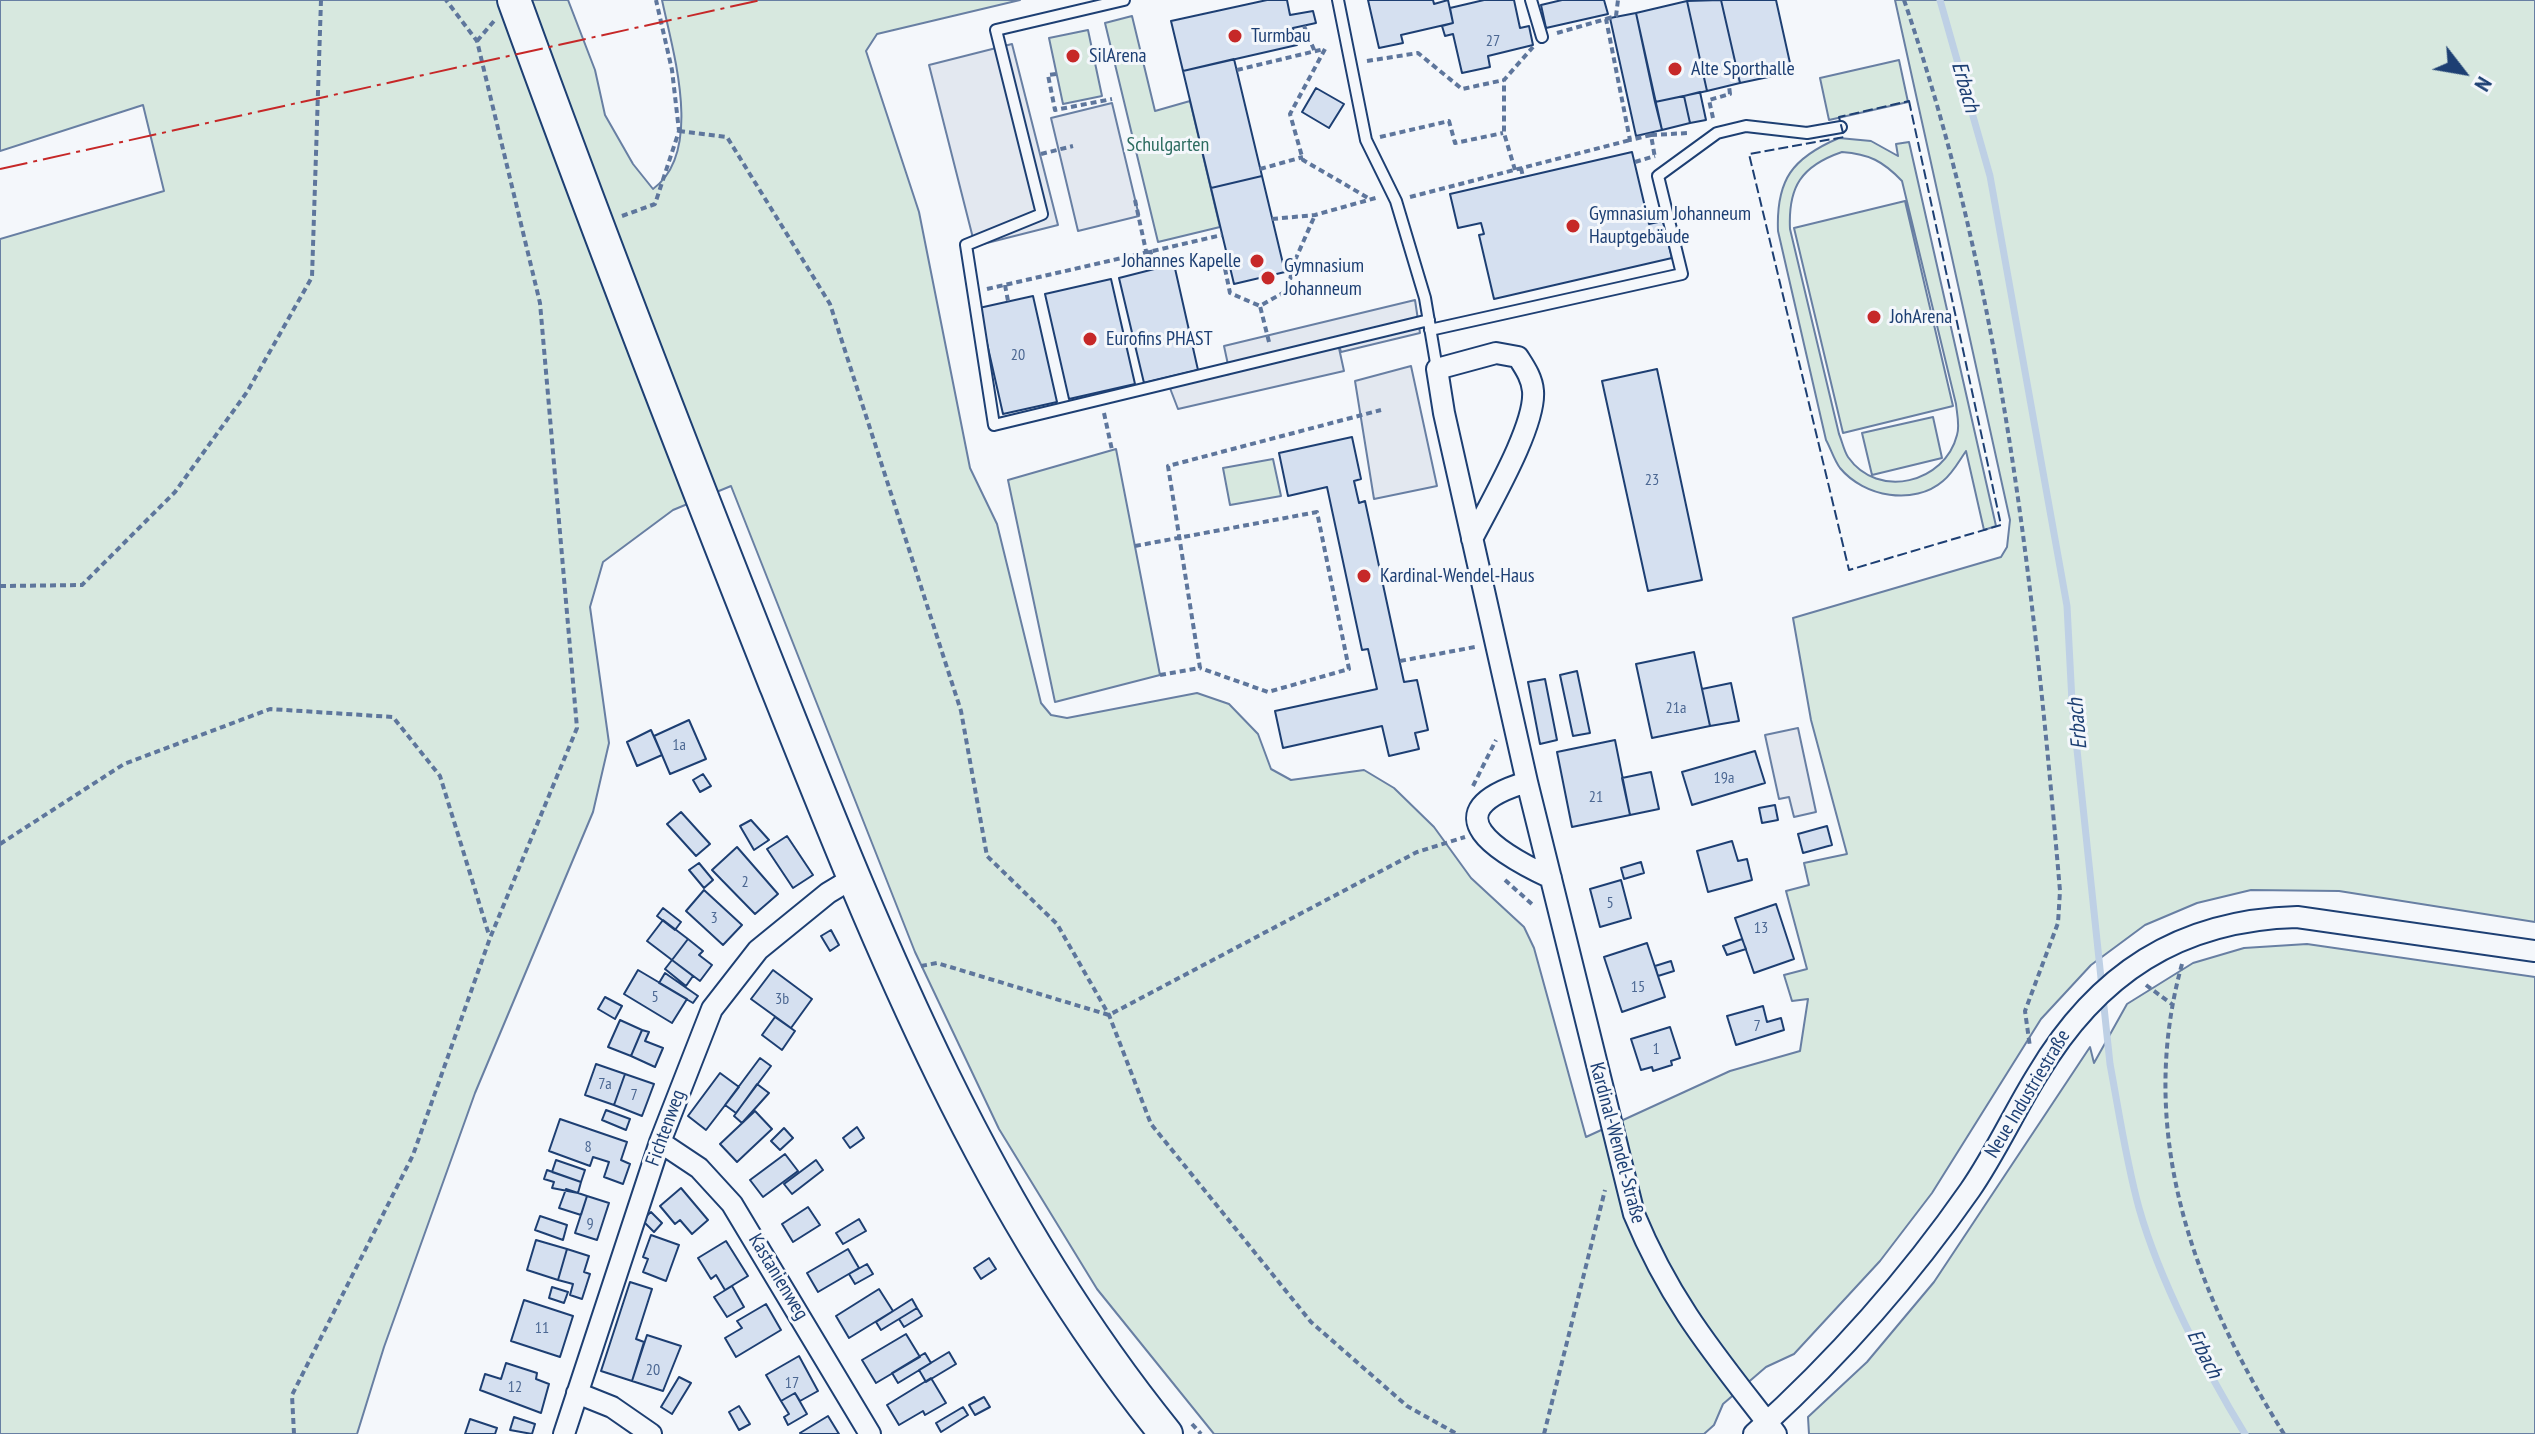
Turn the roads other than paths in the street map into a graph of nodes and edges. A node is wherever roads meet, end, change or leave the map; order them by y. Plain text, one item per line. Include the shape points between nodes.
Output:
1 (514, 0) edge
2 (1124, 0) edge
3 (1338, 0) edge
4 (1531, 0) edge
5 (1542, 37) road end
6 (1841, 127) dead end
7 (1429, 325) junction
8 (1437, 369) junction
9 (1472, 539) junction
10 (1527, 782) junction
11 (853, 878) junction
12 (1551, 878) junction
13 (2535, 951) edge
14 (660, 1142) junction
15 (577, 1393) junction
16 (1766, 1430) edge
17 (564, 1434) edge
18 (651, 1434) edge
19 (870, 1434) edge
20 (1166, 1434) edge

1 - 11 main road
2 - 7 lane via 996,30 1042,214 966,245 994,425
3 - 7 lane via 1366,140 1394,197
4 - 5 lane
6 - 7 lane via 1807,133 1746,126 1717,133 1658,176 1682,274
7 - 8 lane
8 - 9 street, Kardinal-Wendel-Straße
8 - 9 street via 1496,353 1518,357 1533,391 1525,431
9 - 10 street, Kardinal-Wendel-Straße
10 - 12 street, Kardinal-Wendel-Straße
10 - 12 street via 1497,791 1484,803 1474,840
11 - 14 street, Fichtenweg via 758,950 725,990 700,1033
11 - 20 main road via 973,1142 1026,1236 1105,1357
12 - 16 street, Kardinal-Wendel-Straße via 1620,1167 1653,1262
13 - 16 street, Neue Industriestraße via 2335,920 2259,918 2189,934 2122,974 2082,1011 2038,1072 1971,1188 1875,1315
14 - 15 street, Fichtenweg
14 - 19 street, Kastanienweg via 699,1168 732,1204
15 - 17 street, Fichtenweg
15 - 18 street via 612,1407

